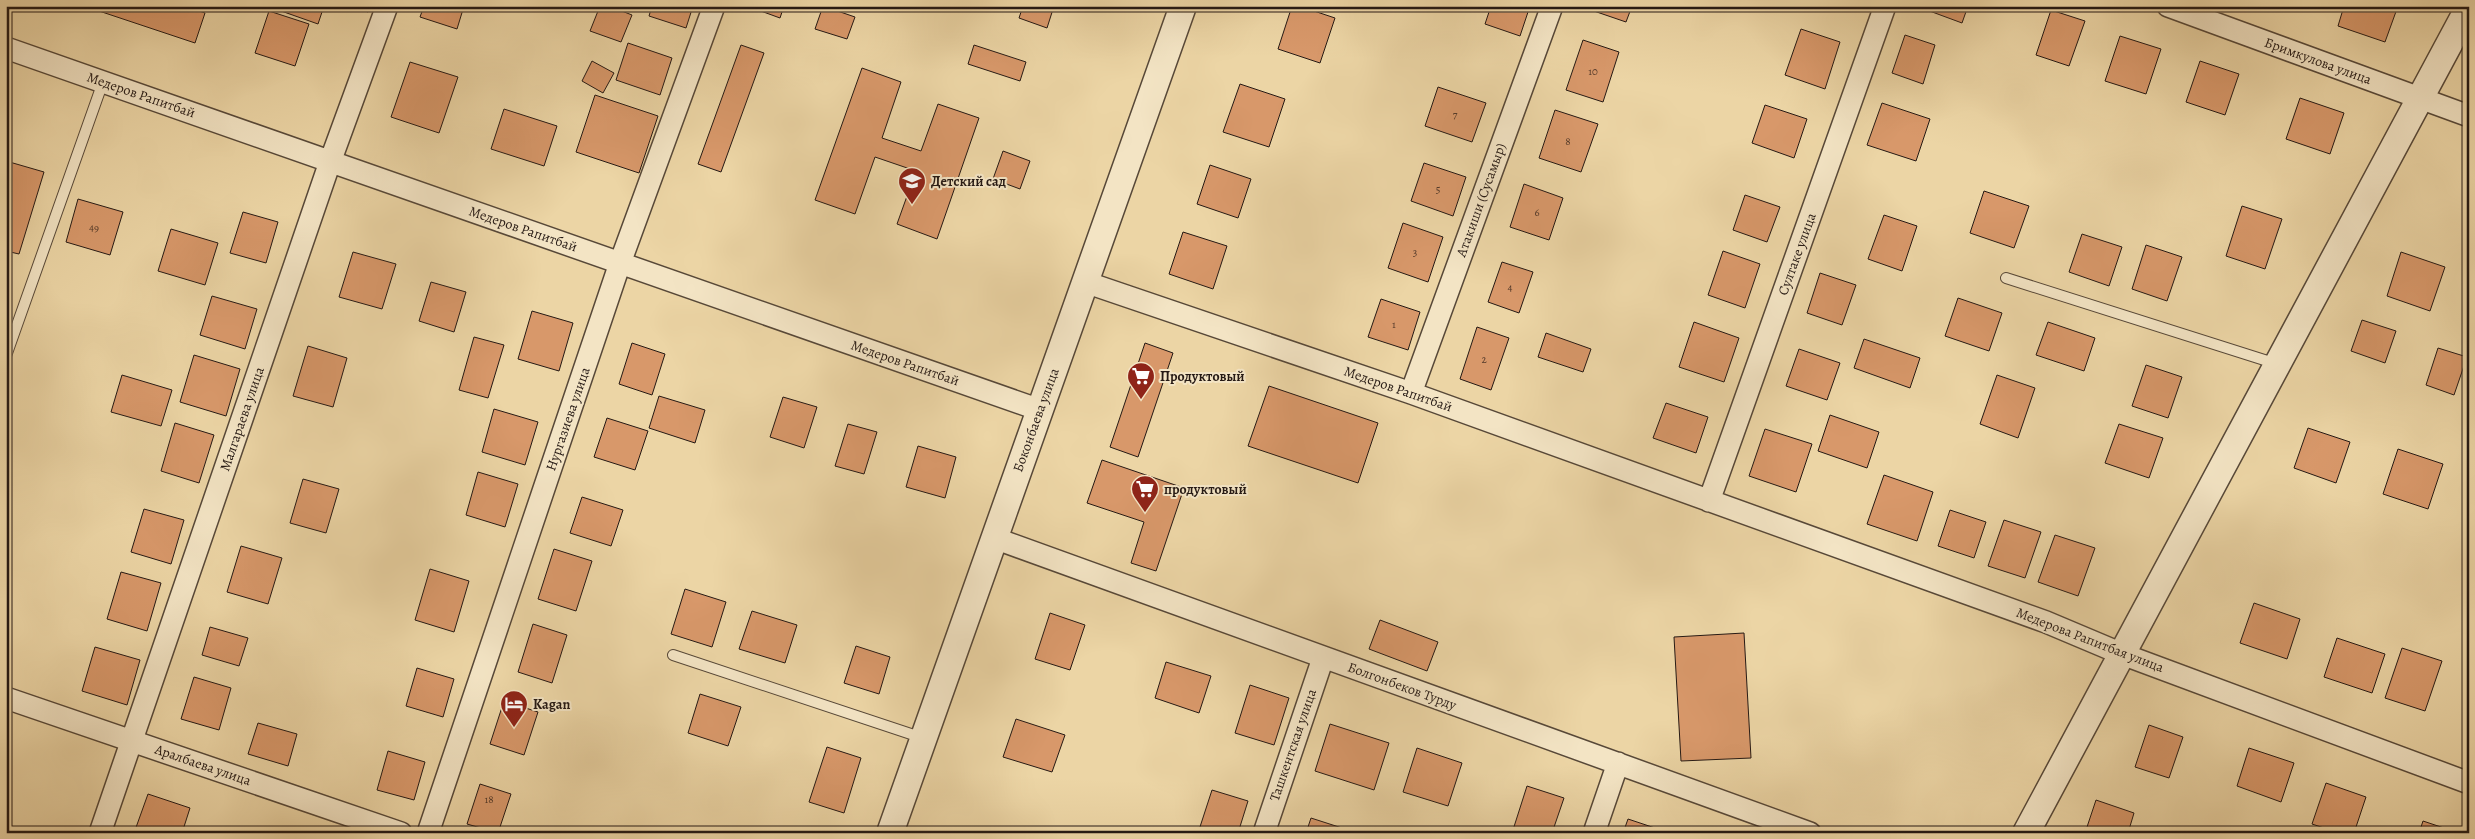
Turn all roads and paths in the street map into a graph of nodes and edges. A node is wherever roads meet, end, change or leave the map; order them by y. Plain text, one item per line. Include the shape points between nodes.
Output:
1 (387, 6) edge
2 (714, 6) edge
3 (1183, 6) edge
4 (1552, 6) edge
5 (1885, 6) edge
6 (2168, 6) edge
7 (2469, 7) edge
8 (2206, 13) edge
9 (6, 48) edge
10 (103, 82) junction
11 (2420, 98) junction
12 (2469, 116) edge
13 (330, 162) junction
14 (620, 263) junction
15 (2006, 278) dead end
16 (1085, 282) junction
17 (6, 356) edge
18 (2278, 364) junction
19 (1410, 393) junction
20 (1040, 410) junction
21 (1709, 501) junction
22 (994, 538) junction
23 (2122, 654) junction
24 (673, 655) dead end
25 (1324, 658) junction
26 (6, 698) edge
27 (923, 738) junction
28 (132, 741) junction
29 (1618, 764) junction
30 (2469, 783) edge
31 (100, 833) edge
32 (400, 833) edge
33 (428, 833) edge
34 (890, 833) edge
35 (1264, 833) edge
36 (1594, 833) edge
37 (1810, 833) edge
38 (2026, 833) edge

1 - 13 street, Малгараева улица
2 - 14 street, Нургазиева улица
3 - 16 street, Боконбаева улица
4 - 19 street, Атакиши (Сусамыр)
5 - 21 street, Султаке улица
6 - 8 street, Бримкулова улица
7 - 11 street
8 - 11 street, Бримкулова улица
9 - 10 street, Медеров Рапитбай
10 - 13 street, Медеров Рапитбай
10 - 17 lane
11 - 12 street, Бримкулова улица
11 - 18 street
13 - 14 street, Медеров Рапитбай
13 - 28 street, Малгараева улица
14 - 20 street, Медеров Рапитбай
14 - 33 street, Нургазиева улица
15 - 18 lane
16 - 19 street, Медеров Рапитбай
16 - 20 street, Боконбаева улица
18 - 23 street
19 - 21 street, Медеров Рапитбай
20 - 22 street, Боконбаева улица
21 - 23 street, Медерова Рапитбая улица via 2046,622
22 - 25 street, Болгонбеков Турду
22 - 27 street, Боконбаева улица
23 - 30 street, Медерова Рапитбая улица
23 - 38 street
24 - 27 lane
25 - 29 street, Болгонбеков Турду
25 - 35 street, Ташкентская улица
26 - 28 street, Аралбаева улица
27 - 34 street, Боконбаева улица
28 - 31 street, Малгараева улица
28 - 32 street, Аралбаева улица
29 - 36 street
29 - 37 street, Болгонбеков Турду

